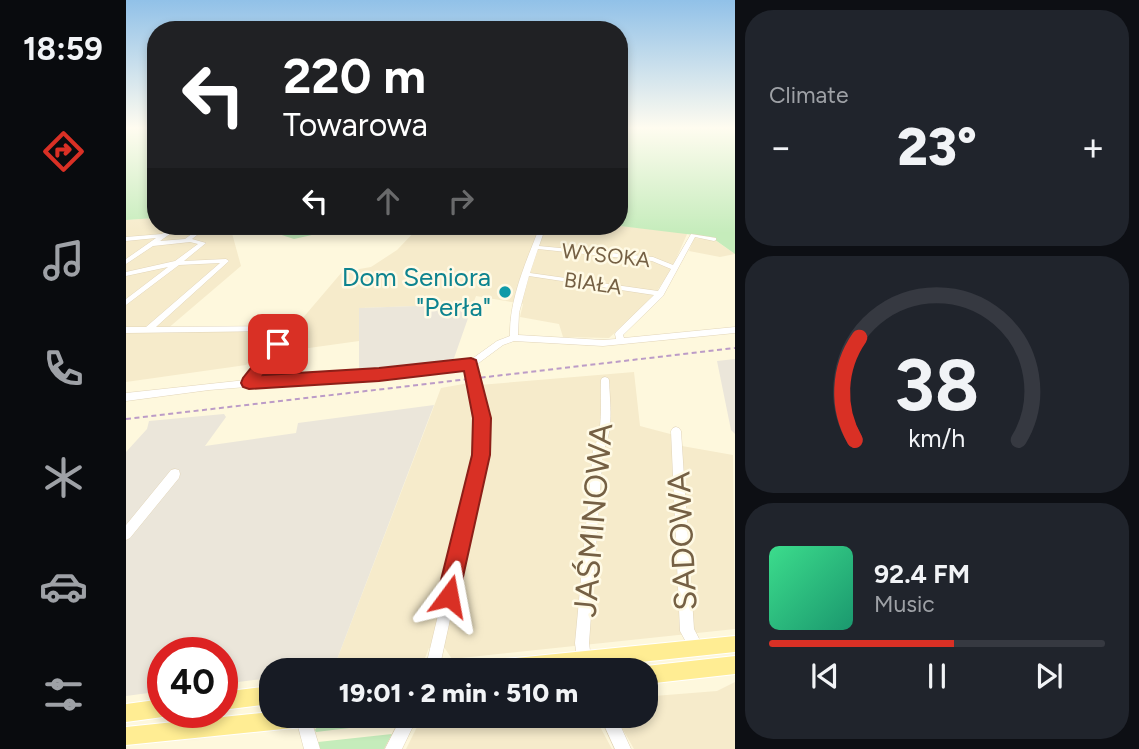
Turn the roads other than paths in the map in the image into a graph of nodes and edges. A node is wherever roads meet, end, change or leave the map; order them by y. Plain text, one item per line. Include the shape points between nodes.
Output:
1 (194, 235) edge
2 (540, 235) edge
3 (163, 236) joint
4 (126, 239) edge
5 (714, 239) dead end
6 (187, 240) junction
7 (153, 244) junction
8 (535, 247) junction
9 (126, 262) edge
10 (177, 263) junction
11 (675, 268) junction
12 (126, 274) edge
13 (526, 274) junction
14 (660, 294) junction
15 (126, 303) edge
16 (126, 330) edge
17 (148, 330) junction
18 (735, 330) edge
19 (514, 338) junction
20 (621, 342) junction
21 (471, 364) junction
22 (605, 380) dead end
23 (249, 383) junction
24 (126, 397) edge
25 (676, 431) dead end
26 (175, 474) dead end
27 (126, 534) edge
28 (735, 644) edge
29 (697, 648) junction
30 (435, 658) edge
31 (584, 658) edge
32 (594, 658) edge
33 (735, 665) edge
34 (658, 675) edge
35 (259, 696) edge
36 (238, 699) edge
37 (147, 710) edge
38 (126, 713) edge
39 (259, 722) edge
40 (313, 728) edge
41 (404, 728) edge
42 (613, 728) edge
43 (126, 736) edge
44 (312, 749) edge
45 (393, 749) edge
46 (623, 749) edge

1 - 6 street
2 - 8 street
3 - 4 street
3 - 7 street
5 - 11 street via 693,235
6 - 7 street
6 - 10 street via 203,243
7 - 9 street
8 - 11 street, WYSOKA via 653,259
8 - 13 street
10 - 12 street
10 - 15 street
10 - 17 street via 226,261
11 - 14 street
13 - 14 street, BIAŁA
13 - 19 street
14 - 20 street via 621,331
16 - 17 street
17 - 23 street via 291,328
18 - 20 street
19 - 20 street
19 - 21 street
21 - 23 street
21 - 30 street via 482,418 481,455
22 - 31 street, JAŚMINOWA via 607,424 598,451
23 - 24 street
25 - 29 street, SADOWA via 687,631
26 - 27 street
28 - 29 main road
29 - 32 main road
33 - 34 main road
35 - 36 main road
37 - 38 main road
39 - 43 main road
40 - 44 street
41 - 45 street
42 - 46 street

